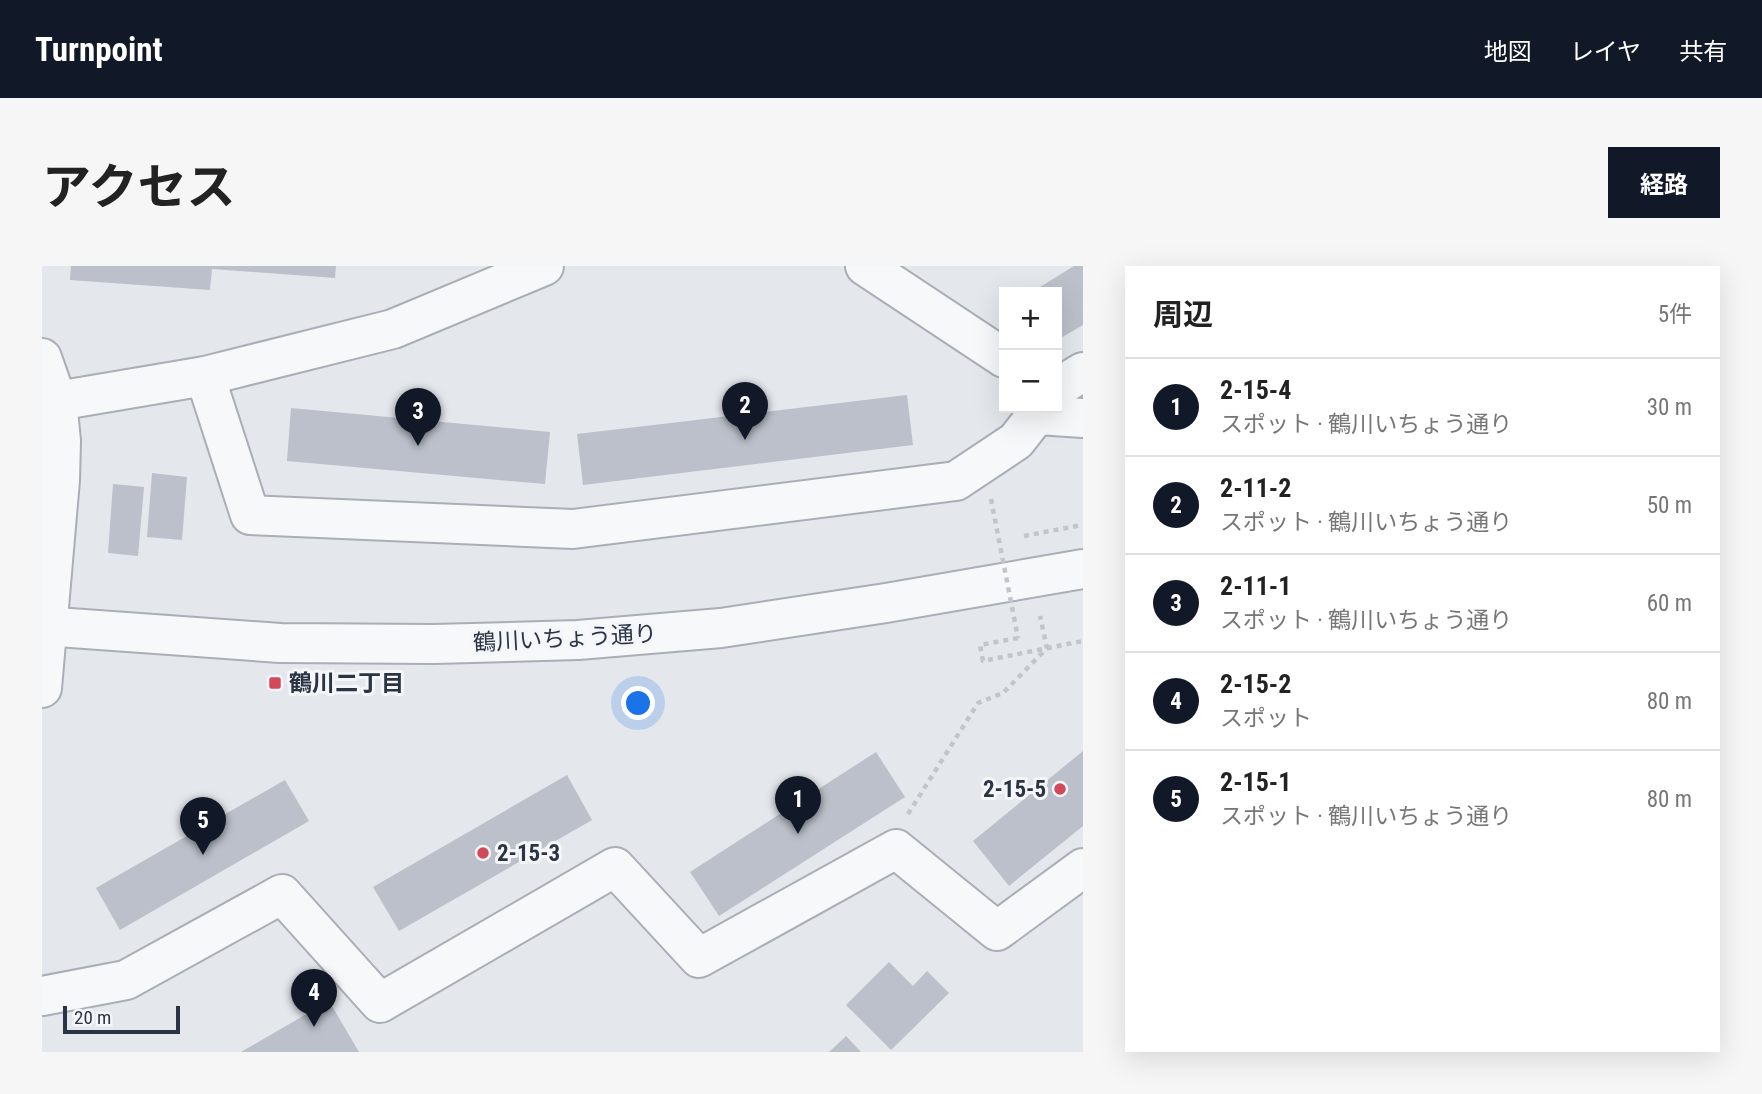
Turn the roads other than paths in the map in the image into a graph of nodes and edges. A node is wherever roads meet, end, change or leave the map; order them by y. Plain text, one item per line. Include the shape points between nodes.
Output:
1 (544, 266) edge
2 (864, 266) edge
3 (999, 355) edge
4 (42, 358) edge
5 (1083, 372) edge
6 (205, 376) junction
7 (1062, 390) edge
8 (57, 401) junction
9 (1062, 410) edge
10 (1039, 413) edge
11 (1083, 418) edge
12 (1083, 569) edge
13 (44, 626) edge
14 (42, 688) edge
15 (1083, 868) edge
16 (42, 996) edge

1 - 6 street via 393,329
2 - 3 street
4 - 8 street
5 - 7 street
6 - 8 street
6 - 10 street via 250,514 573,530 956,481 1016,441
8 - 13 street via 60,480
9 - 11 street
12 - 13 street, 鶴川いちょう通り via 721,628 578,640 280,643
13 - 14 street
15 - 16 street via 997,931 896,849 699,958 615,867 380,1003 282,894 126,980

